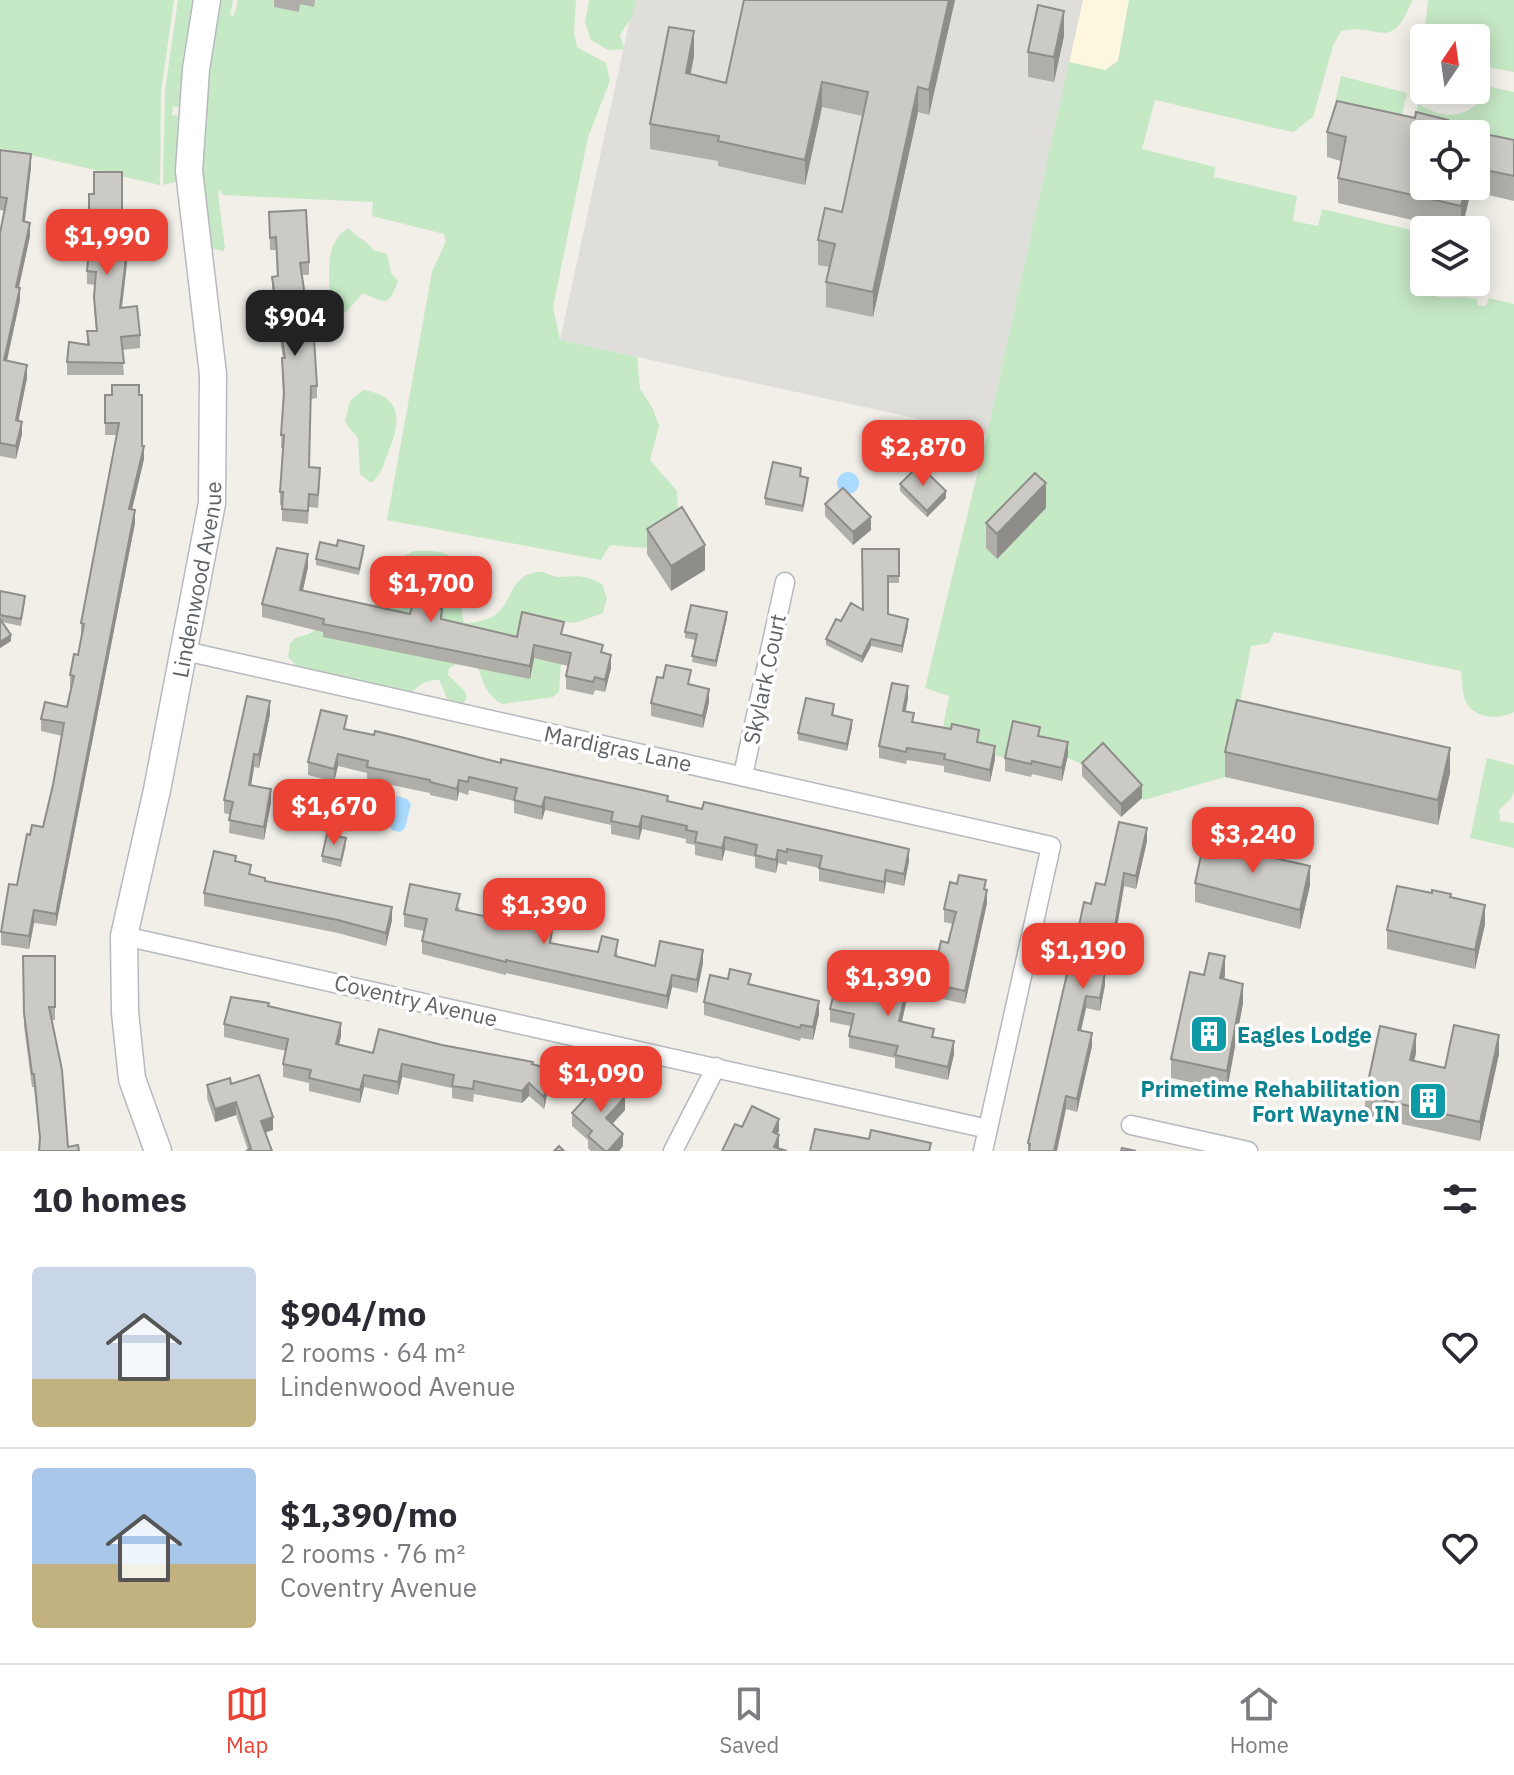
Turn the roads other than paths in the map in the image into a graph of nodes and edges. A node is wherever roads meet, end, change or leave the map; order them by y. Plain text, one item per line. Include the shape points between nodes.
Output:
1 (207, 0) edge
2 (785, 582) dead end
3 (185, 651) junction
4 (743, 775) junction
5 (124, 936) junction
6 (716, 1067) junction
7 (1131, 1125) dead end
8 (988, 1129) junction
9 (158, 1151) edge
10 (673, 1151) edge
11 (983, 1151) edge
12 (1248, 1151) edge

1 - 3 street, Lindenwood Avenue via 189,171 213,374 213,477
2 - 4 street, Skylark Court
3 - 4 street, Mardigras Lane
3 - 5 street, Lindenwood Avenue
4 - 8 street, Mardigras Lane via 1051,846
5 - 6 street, Coventry Avenue
5 - 9 street, Lindenwood Avenue via 132,1079
6 - 8 street, Coventry Avenue
6 - 10 street
7 - 12 street
8 - 11 street

